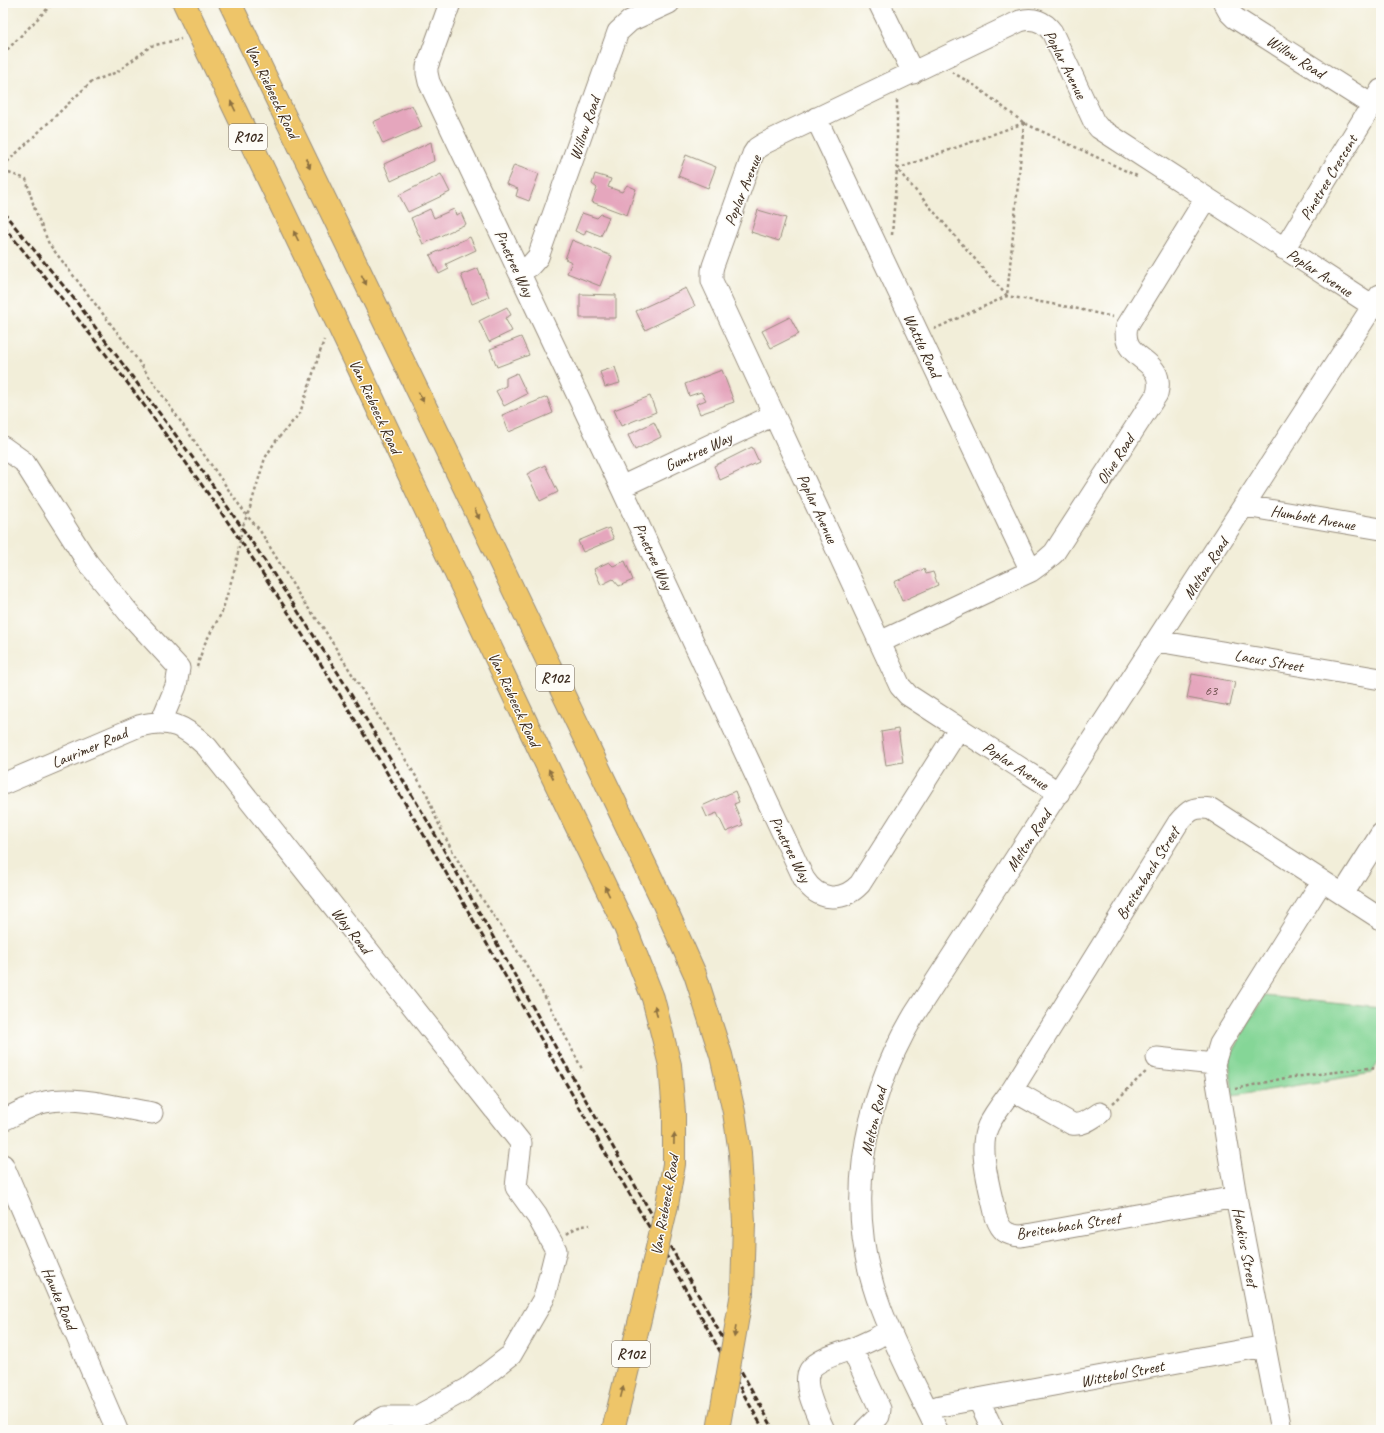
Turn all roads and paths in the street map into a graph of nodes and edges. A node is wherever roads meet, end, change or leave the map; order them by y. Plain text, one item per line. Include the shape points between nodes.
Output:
1 (53, 3) edge
2 (184, 3) edge
3 (230, 3) edge
4 (450, 3) edge
5 (669, 3) edge
6 (879, 3) edge
7 (1224, 3) edge
8 (183, 38) dead end
9 (3, 54) edge
10 (934, 62) junction
11 (913, 72) junction
12 (893, 82) junction
13 (1376, 98) edge
14 (816, 118) junction
15 (1024, 123) junction
16 (3, 166) edge
17 (897, 169) junction
18 (3, 171) edge
19 (1143, 178) dead end
20 (1206, 198) junction
21 (1284, 249) junction
22 (882, 257) junction
23 (519, 272) junction
24 (1007, 296) junction
25 (1377, 300) edge
26 (1130, 321) junction
27 (919, 336) junction
28 (325, 339) dead end
29 (774, 415) junction
30 (3, 447) edge
31 (621, 487) junction
32 (1244, 506) junction
33 (247, 516) junction
34 (1381, 529) edge
35 (1031, 571) junction
36 (1157, 641) junction
37 (880, 642) junction
38 (196, 673) dead end
39 (1381, 679) edge
40 (169, 724) junction
41 (959, 728) junction
42 (3, 784) edge
43 (1059, 793) junction
44 (1381, 834) edge
45 (1322, 881) junction
46 (1343, 894) junction
47 (1381, 919) edge
48 (1158, 1058) joint
49 (1214, 1064) junction
50 (1381, 1069) edge
51 (583, 1071) dead end
52 (1012, 1090) junction
53 (1219, 1096) junction
54 (152, 1113) dead end
55 (1100, 1113) joint
56 (3, 1120) edge
57 (3, 1165) edge
58 (1236, 1196) junction
59 (590, 1225) dead end
60 (555, 1247) junction
61 (889, 1330) junction
62 (1265, 1346) junction
63 (852, 1349) junction
64 (978, 1399) junction
65 (928, 1410) junction
66 (117, 1430) edge
67 (363, 1430) edge
68 (613, 1430) edge
69 (718, 1430) edge
70 (824, 1430) edge
71 (865, 1430) edge
72 (937, 1430) edge
73 (994, 1430) edge
74 (1281, 1430) edge

1 - 9 path
68 -> 2 main road, Van Riebeeck Road / R102, bridge via 667,1205 674,1157 670,1065 653,998 625,927
3 -> 69 main road, Van Riebeeck Road / R102, bridge via 446,448 695,974 721,1055 734,1112 740,1153 744,1216 742,1294
4 - 23 street, Pinetree Way via 429,62 427,77
5 - 23 street, Willow Road via 625,24 618,32 538,257 530,266
6 - 11 street
7 - 13 street, Willow Road via 1235,18
8 - 16 path via 151,46 117,72 91,82
10 - 11 street, Poplar Avenue
10 - 15 path via 974,85
10 - 20 street, Poplar Avenue via 1020,21 1032,19 1042,22 1052,32 1099,128
11 - 12 street, Poplar Avenue
12 - 14 street, Poplar Avenue
12 - 17 path via 897,92
13 - 21 street, Pinetree Crescent
14 - 22 street, Wattle Road
14 - 29 street, Poplar Avenue via 765,143 753,154 711,276
15 - 17 path
15 - 19 path
15 - 24 path
17 - 22 path via 890,252
17 - 24 path
18 - 33 path via 26,180 49,244 127,345
20 - 21 street, Poplar Avenue
20 - 26 street, Olive Road
21 - 25 street, Poplar Avenue
22 - 27 street, Wattle Road
23 - 31 street, Pinetree Way
24 - 26 path
24 - 27 path
25 - 32 street, Melton Road
26 - 35 street, Olive Road via 1126,331 1127,342 1134,353 1149,363 1156,372 1156,394 1054,553
27 - 35 street, Wattle Road
28 - 33 path via 300,412 265,458
29 - 31 street, Gumtree Way
29 - 37 street, Poplar Avenue
30 - 40 street via 24,462 88,563 133,618 179,668
31 - 41 street, Pinetree Way via 804,879 816,892 839,897 851,892 860,884
32 - 34 street, Humbolt Avenue
32 - 36 street, Melton Road
33 - 38 path via 222,612 204,645
33 - 51 path via 260,529 302,600 322,626 427,794 434,816 451,850 528,968
35 - 37 street, Olive Road
36 - 39 street, Lacus Street
36 - 43 street, Melton Road
37 - 41 street, Poplar Avenue via 904,691
40 - 42 street, Laurimer Road via 139,726
40 - 60 street, Way Road via 195,736 207,747 521,1143 516,1187
41 - 43 street, Poplar Avenue
43 - 61 street, Melton Road via 914,1015 895,1049 879,1090 863,1157 861,1203 864,1240 873,1286
44 - 46 street
45 - 46 street, Breitenbach Street
45 - 49 street, Hackius Street via 1220,1044
45 - 52 street, Breitenbach Street via 1211,809 1202,807 1190,811 1178,823
46 - 47 street, Breitenbach Street
48 - 49 street
48 - 55 path via 1122,1096
49 - 53 street, Hackius Street
50 - 53 path via 1369,1068 1285,1078 1234,1089
52 - 55 street via 1072,1124 1077,1125
52 - 58 street, Breitenbach Street via 988,1126 984,1143 996,1217 1002,1228 1011,1236
53 - 58 street, Hackius Street
54 - 56 street via 82,1100 63,1100 33,1105
57 - 66 street, Hawke Road
58 - 62 street, Hackius Street
59 - 60 path via 572,1230
60 - 67 street via 544,1298 511,1355 468,1389 416,1417 385,1417
61 - 63 street
61 - 65 street, Melton Road
62 - 64 street, Wittebol Street
62 - 74 street, Hackius Street
63 - 70 street via 819,1363 809,1374 810,1396
63 - 71 street via 880,1409 879,1416
64 - 65 street, Wittebol Street
64 - 73 street
65 - 72 street, Melton Road

